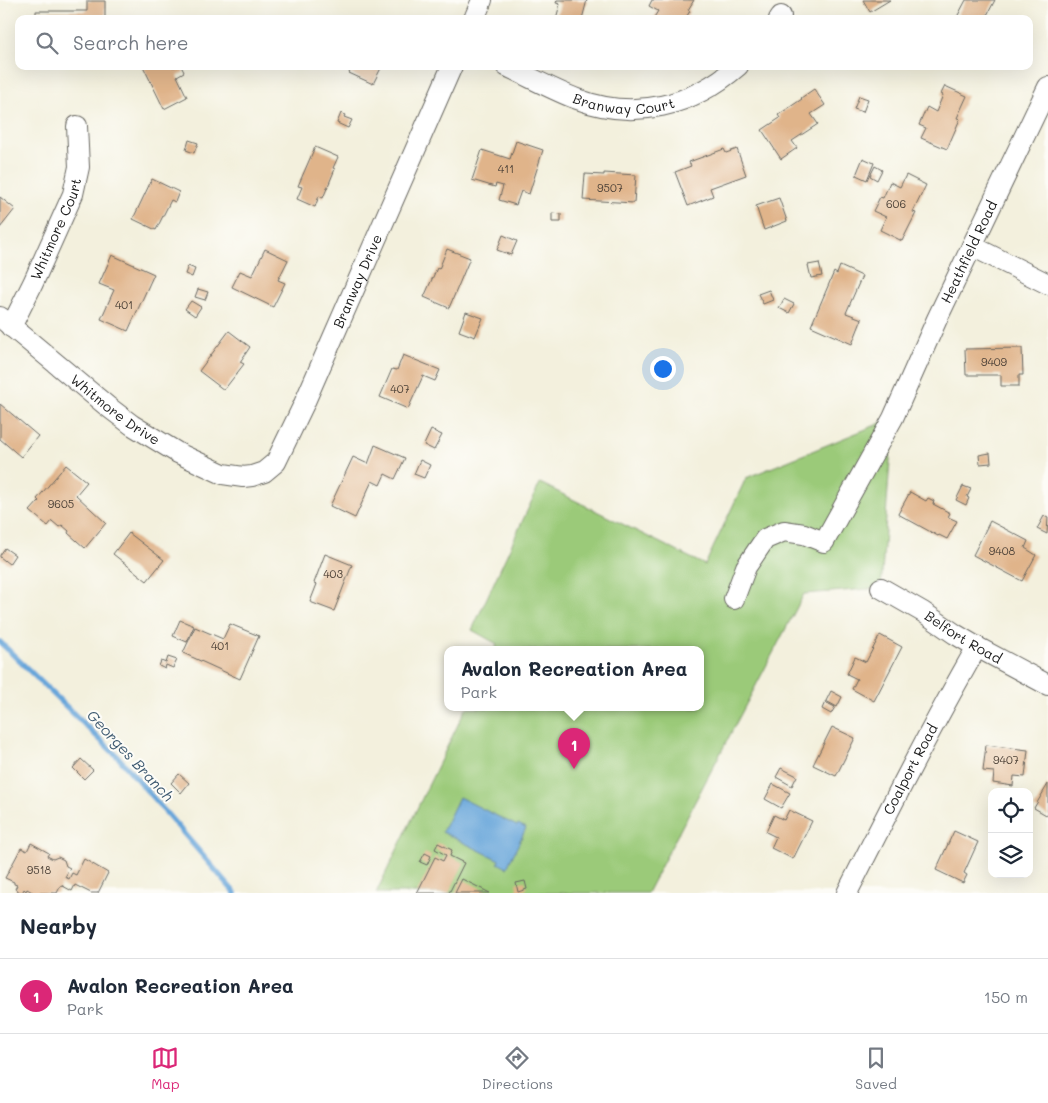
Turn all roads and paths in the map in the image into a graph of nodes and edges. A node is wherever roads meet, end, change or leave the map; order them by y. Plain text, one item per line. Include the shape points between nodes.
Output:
1 (482, 0) edge
2 (476, 15) edge
3 (450, 70) edge
4 (515, 70) edge
5 (733, 70) edge
6 (1048, 87) edge
7 (77, 126) dead end
8 (972, 246) junction
9 (1048, 284) edge
10 (6, 322) edge
11 (243, 477) joint
12 (880, 588) dead end
13 (734, 599) dead end
14 (977, 647) junction
15 (1048, 685) edge
16 (847, 893) edge

1 - 2 street
3 - 11 street, Branway Drive via 276,462 264,472
4 - 5 street, Branway Court via 600,106 651,108 688,98
6 - 8 street, Heathfield Road
7 - 10 street, Whitmore Court via 79,167 73,194 33,283
8 - 9 street
8 - 13 street, Heathfield Road via 892,418 824,542 804,534 784,532 765,539 746,567
10 - 11 street, Whitmore Drive via 132,424 223,474
12 - 14 street, Belfort Road
14 - 15 street, Belfort Road
14 - 16 street, Coalport Road

